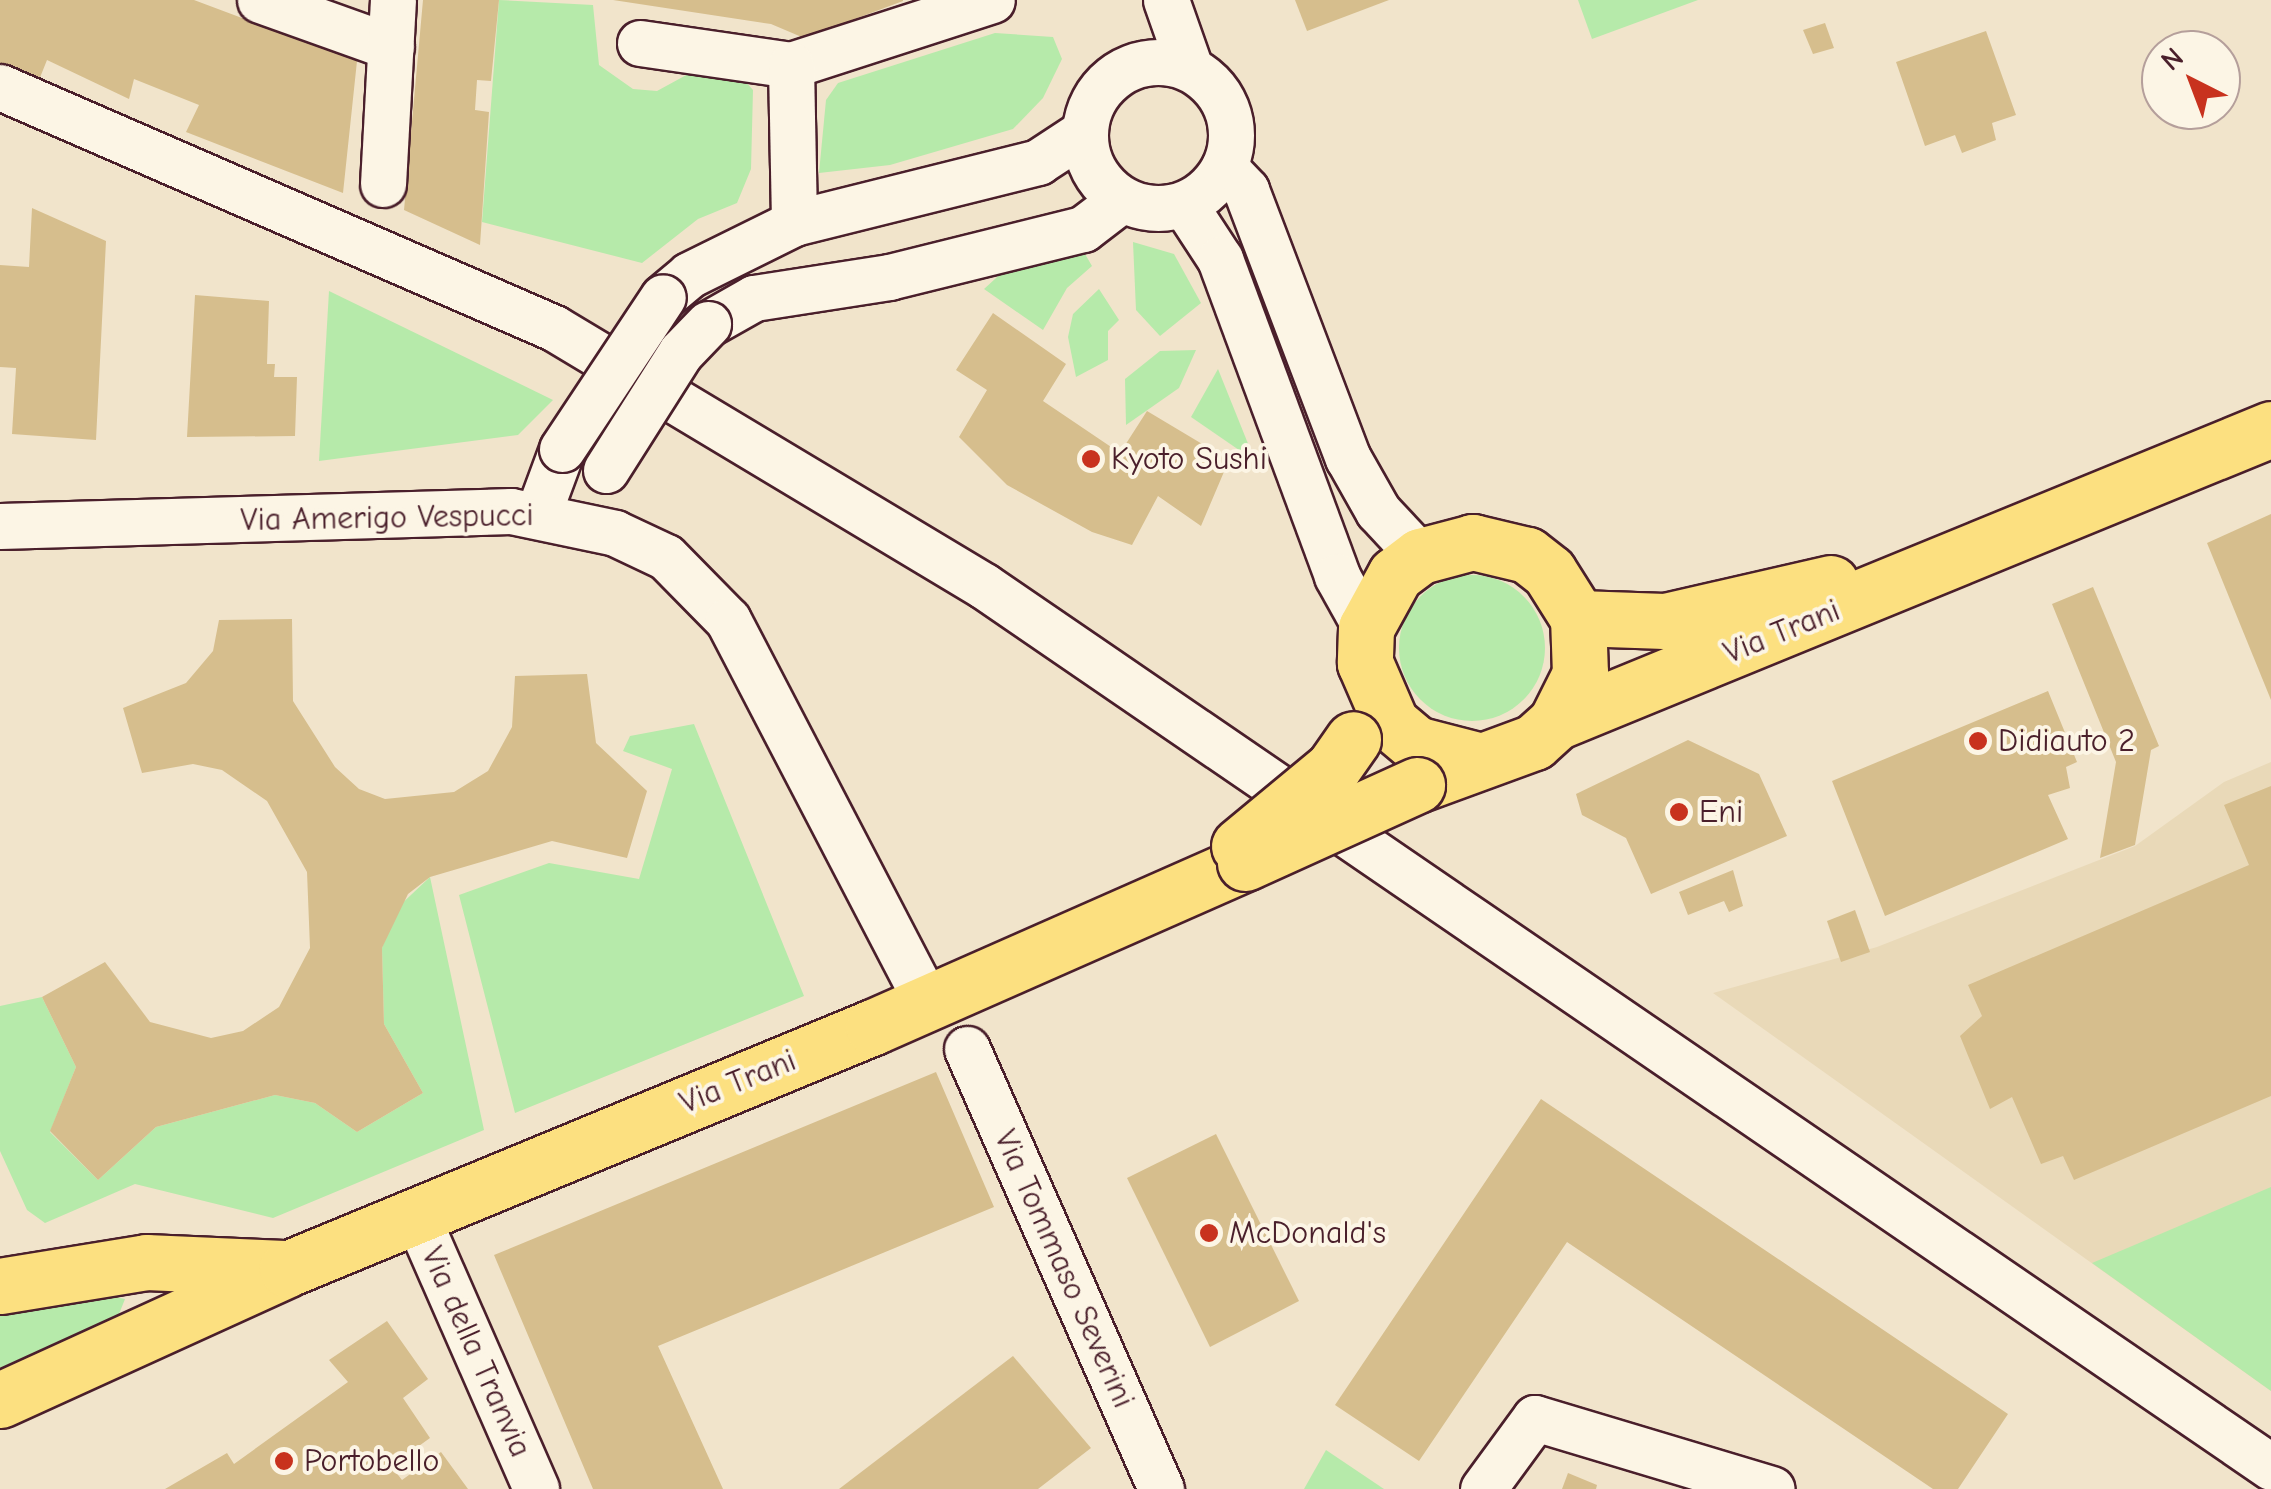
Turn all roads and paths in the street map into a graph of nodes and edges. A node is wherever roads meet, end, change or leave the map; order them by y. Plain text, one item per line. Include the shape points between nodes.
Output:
1 (260, 0) edge
2 (393, 0) edge
3 (992, 0) edge
4 (1166, 0) edge
5 (640, 43) dead end
6 (391, 47) junction
7 (791, 66) junction
8 (1190, 68) junction
9 (0, 88) edge
10 (1084, 132) junction
11 (1224, 167) junction
12 (383, 184) dead end
13 (1121, 200) junction
14 (1184, 204) junction
15 (794, 224) junction
16 (2271, 429) edge
17 (538, 514) junction
18 (0, 526) edge
19 (591, 526) junction
20 (2009, 541) junction
21 (1420, 556) junction
22 (1578, 618) junction
23 (1366, 628) junction
24 (1363, 718) junction
25 (1556, 722) junction
26 (1478, 760) junction
27 (1238, 858) junction
28 (927, 1003) junction
29 (967, 1048) dead end
30 (416, 1215) junction
31 (287, 1268) junction
32 (4, 1274) edge
33 (0, 1400) edge
34 (2271, 1467) edge
35 (536, 1489) edge
36 (1161, 1489) edge
37 (1483, 1489) edge
38 (1772, 1489) edge

1 - 6 street
2 - 6 street
3 - 7 street
4 - 8 street
5 - 7 street
6 - 12 street
7 - 15 street
8 - 10 street via 1167,62 1120,72 1102,88
8 - 11 street via 1224,101 1231,123
9 - 34 street via 554,328 984,586
10 - 13 street via 1094,171
10 - 15 street via 1038,162
11 - 14 street
11 - 21 street via 1246,190 1348,458 1378,512
13 - 14 street
13 - 19 street, bridge via 1083,229 889,277 754,298 708,324 681,352 606,470
14 - 23 street via 1220,259 1336,576
15 - 17 street, bridge via 689,275 663,298 562,449
16 - 20 main road, Via Trani
17 - 18 street, Via Amerigo Vespucci
17 - 19 street, Via Amerigo Vespucci
19 - 28 street, Via Amerigo Vespucci via 666,557 728,620
20 - 22 main road, Via Trani via 1665,621
20 - 25 main road, Via Trani
21 - 22 main road via 1473,542 1527,555 1549,572
21 - 23 main road via 1377,599
22 - 25 main road via 1580,674
23 - 24 main road
24 - 26 main road via 1416,744
24 - 27 main road, Via Trani, bridge via 1333,768
25 - 26 main road, Via Trani via 1534,742
26 - 27 main road, Via Trani, bridge
27 - 28 main road, Via Trani via 1187,891
28 - 30 main road, Via Trani
29 - 36 street, Via Tommaso Severini
30 - 31 main road, Via Trani
30 - 35 street, Via della Tranvia
31 - 32 main road, Via Trani via 146,1262
31 - 33 main road, Via Trani
37 - 38 street via 1535,1418

